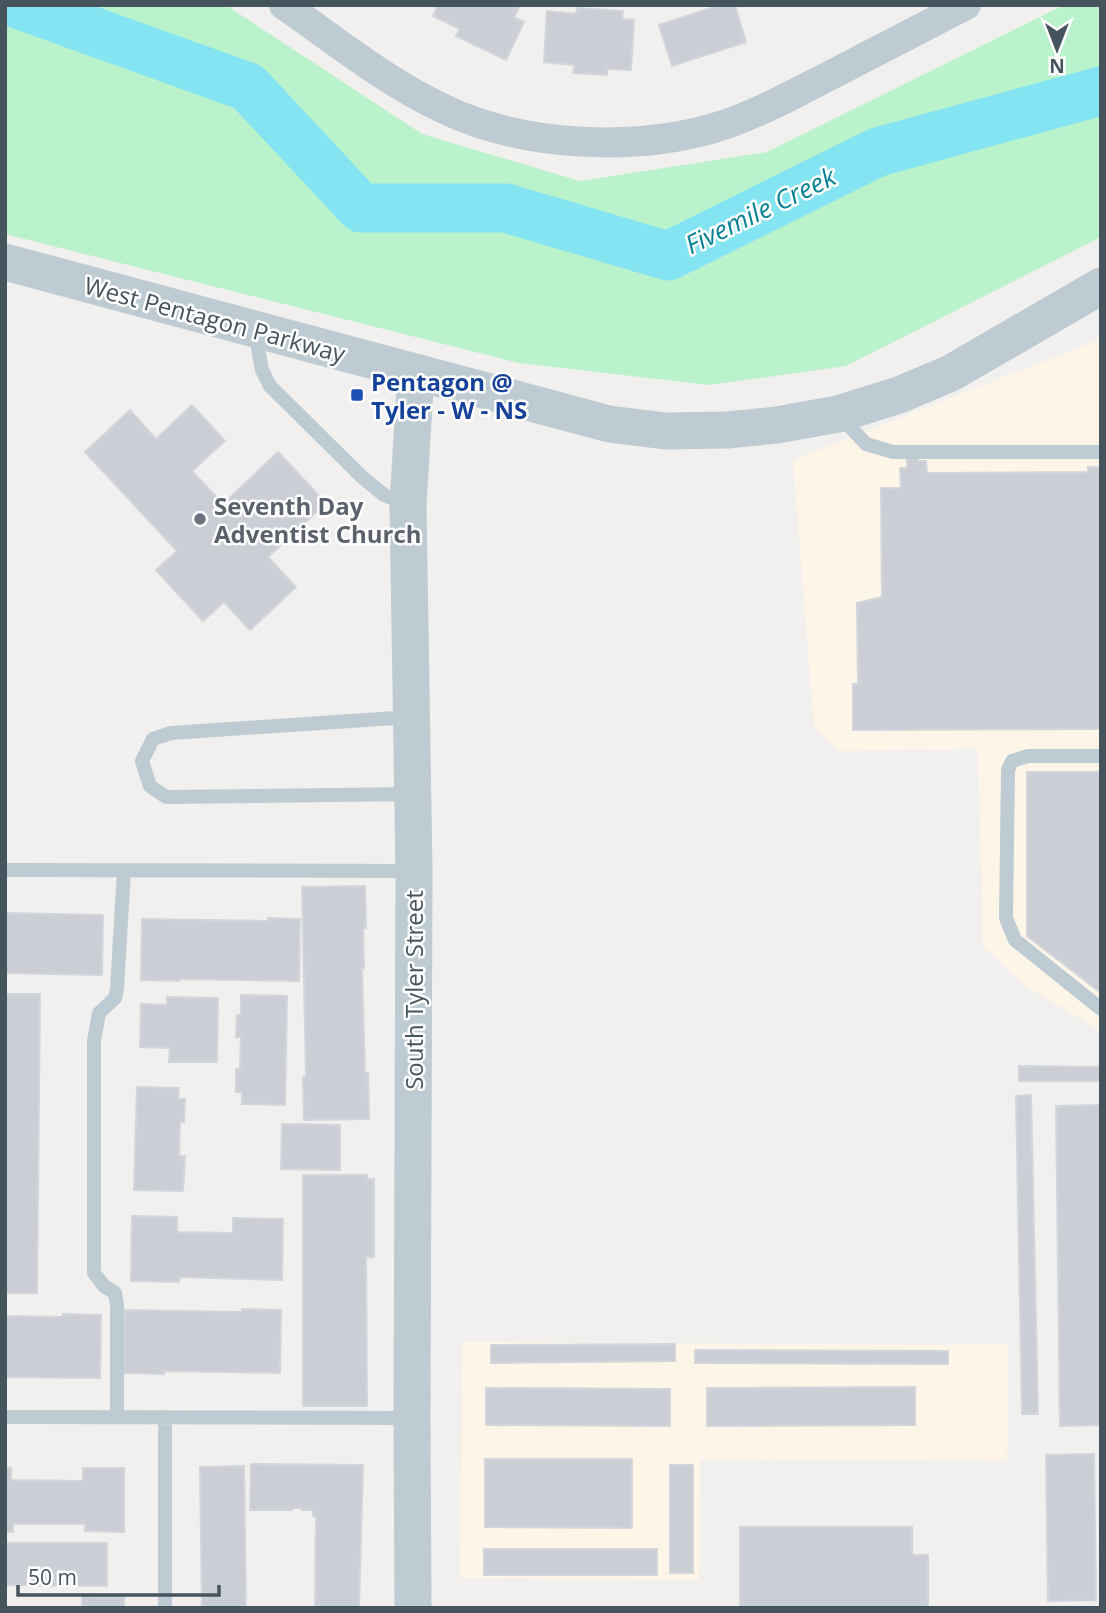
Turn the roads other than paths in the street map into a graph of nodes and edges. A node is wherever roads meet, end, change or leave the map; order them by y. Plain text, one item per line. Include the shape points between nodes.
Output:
1 (284, 5) edge
2 (966, 5) edge
3 (5, 262) edge
4 (1101, 286) edge
5 (255, 329) junction
6 (416, 372) junction
7 (838, 414) junction
8 (1101, 452) edge
9 (408, 504) junction
10 (410, 717) junction
11 (1101, 756) edge
12 (412, 794) junction
13 (5, 870) edge
14 (124, 870) junction
15 (414, 871) junction
16 (1101, 1009) edge
17 (5, 1417) edge
18 (117, 1417) junction
19 (165, 1417) junction
20 (412, 1418) junction
21 (165, 1608) edge
22 (413, 1608) edge

1 - 2 street via 403,88 445,110 521,134 614,143 713,128 774,105
3 - 5 street, West Pentagon Parkway
4 - 7 street, West Pentagon Parkway via 951,373 899,396
5 - 6 street, West Pentagon Parkway
5 - 9 lane via 262,370 270,386 361,476 384,495
6 - 7 street, West Pentagon Parkway via 609,424 665,431 740,429
6 - 9 street, South Tyler Street
7 - 8 lane via 866,444 893,452
9 - 10 street, South Tyler Street
10 - 12 street, South Tyler Street
10 - 12 lane via 171,733 153,739 142,761 149,786 166,797
11 - 16 lane via 1028,756 1012,761 1008,770 1006,918 1014,940
12 - 15 street, South Tyler Street
13 - 14 lane
14 - 15 lane
14 - 18 lane via 117,989 99,1013 94,1041 94,1273 114,1293 117,1304
15 - 20 street, South Tyler Street
17 - 18 lane
18 - 19 lane
19 - 20 lane
19 - 21 lane
20 - 22 street, South Tyler Street

